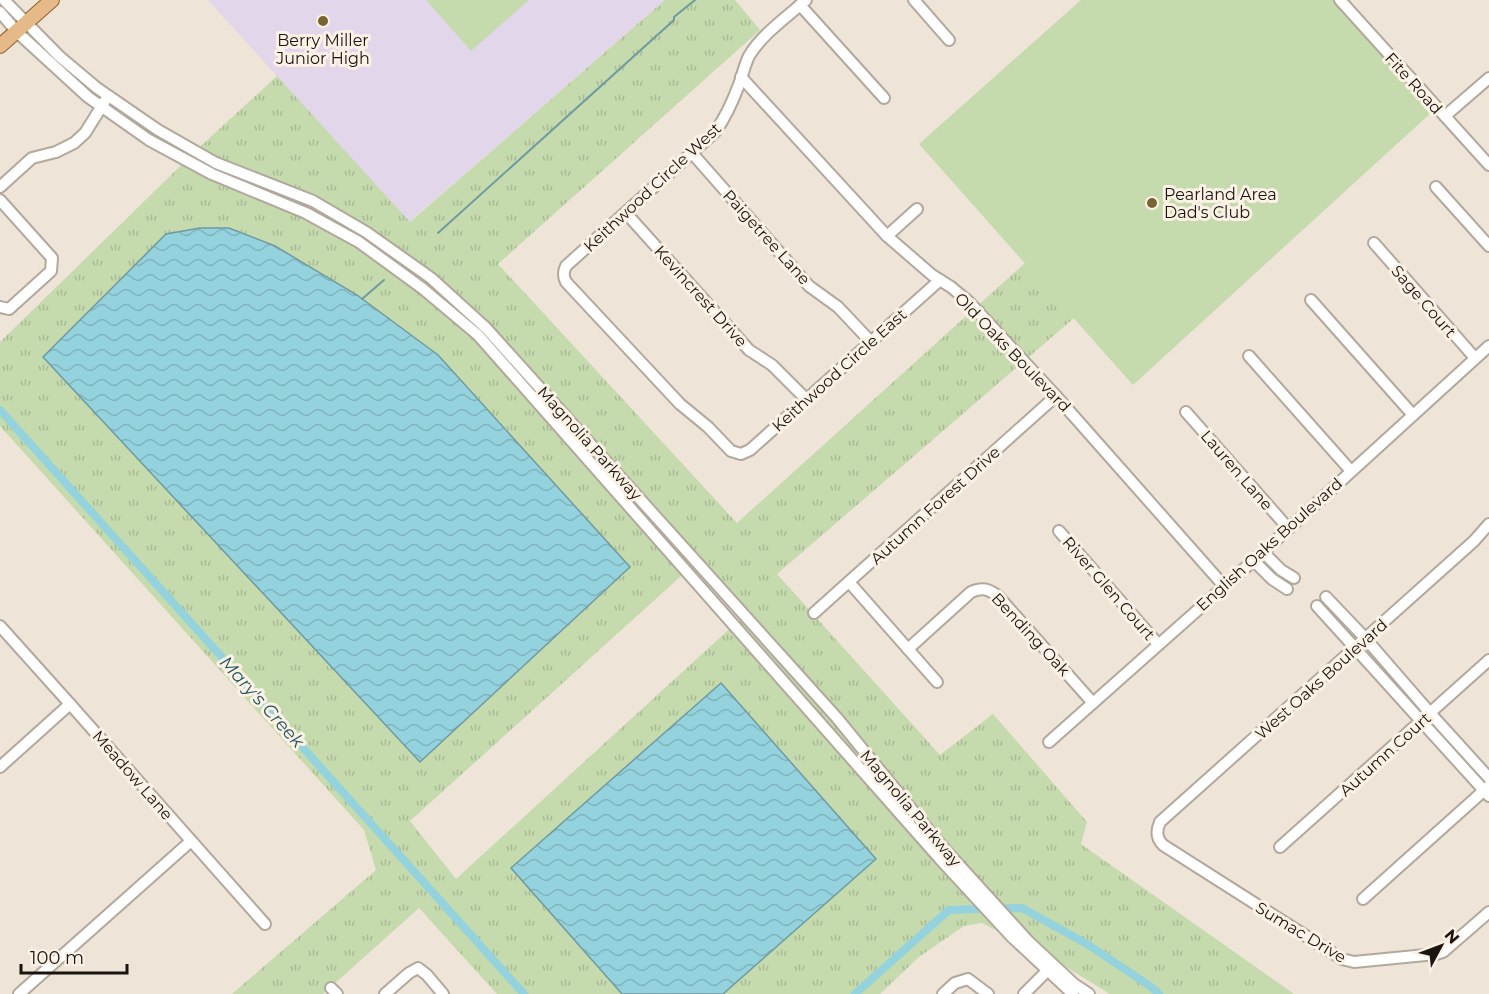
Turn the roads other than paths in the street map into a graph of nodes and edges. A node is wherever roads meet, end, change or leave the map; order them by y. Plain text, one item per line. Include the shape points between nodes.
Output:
1 (4, 0) edge
2 (52, 0) edge
3 (914, 0) edge
4 (1340, 0) edge
5 (803, 3) edge
6 (0, 12) edge
7 (22, 28) junction
8 (950, 40) dead end
9 (0, 46) edge
10 (741, 77) junction
11 (1489, 78) edge
12 (108, 96) junction
13 (884, 98) dead end
14 (102, 107) junction
15 (1445, 116) junction
16 (692, 153) junction
17 (1487, 159) edge
18 (0, 187) edge
19 (1436, 187) dead end
20 (0, 201) edge
21 (917, 210) dead end
22 (626, 213) junction
23 (349, 222) junction
24 (343, 233) junction
25 (887, 236) junction
26 (1374, 243) dead end
27 (1489, 246) edge
28 (940, 280) junction
29 (1311, 300) dead end
30 (0, 307) edge
31 (472, 322) junction
32 (871, 342) junction
33 (1489, 346) edge
34 (1249, 356) dead end
35 (1475, 358) junction
36 (1056, 396) junction
37 (806, 399) junction
38 (1186, 412) dead end
39 (1413, 415) junction
40 (734, 453) joint
41 (1351, 471) junction
42 (1489, 524) edge
43 (1288, 528) junction
44 (1059, 531) dead end
45 (686, 549) junction
46 (1263, 552) junction
47 (675, 559) junction
48 (1253, 560) junction
49 (1294, 578) dead end
50 (849, 582) junction
51 (1224, 586) junction
52 (1287, 589) dead end
53 (1326, 597) dead end
54 (1317, 606) dead end
55 (813, 613) dead end
56 (0, 626) edge
57 (1366, 639) junction
58 (1158, 644) junction
59 (1355, 648) junction
60 (775, 649) junction
61 (909, 649) junction
62 (763, 659) junction
63 (1489, 660) edge
64 (937, 682) dead end
65 (1093, 703) junction
66 (70, 704) junction
67 (1431, 714) junction
68 (1421, 722) junction
69 (1049, 742) dead end
70 (0, 766) edge
71 (1489, 778) edge
72 (1487, 791) edge
73 (1156, 835) joint
74 (191, 841) junction
75 (1280, 847) dead end
76 (956, 869) junction
77 (1363, 899) dead end
78 (1489, 912) edge
79 (265, 924) dead end
80 (1015, 934) junction
81 (1047, 971) junction
82 (19, 994) edge
83 (385, 994) edge
84 (443, 994) edge
85 (943, 994) edge
86 (988, 994) edge
87 (1024, 994) edge
88 (1073, 994) edge
89 (1089, 994) edge

1 - 7 street, Magnolia Parkway
2 - 7 main road
3 - 8 street
4 - 15 street, Fite Road
5 - 10 street, Keithwood Circle West via 766,35 745,64
5 - 13 street
6 - 7 street, Magnolia Parkway
7 - 9 main road
7 - 12 street, Magnolia Parkway
7 - 14 street, Magnolia Parkway via 88,98
10 - 16 street, Keithwood Circle West via 723,121
10 - 25 street, Old Oaks Boulevard
11 - 15 street
12 - 14 street
12 - 23 street, Magnolia Parkway via 216,163 313,201
14 - 18 street via 74,143 32,158
14 - 24 street, Magnolia Parkway via 149,140 212,174 306,213
15 - 17 street, Fite Road
16 - 22 street, Keithwood Circle West
16 - 32 street, Paigetree Lane via 809,286 838,307
19 - 27 street
20 - 30 street via 52,258 51,271 9,309
21 - 25 street
22 - 37 street, Kevincrest Drive via 749,350 772,365
22 - 40 street, Keithwood Circle West via 566,266 564,278 680,404
23 - 24 street
23 - 31 street, Magnolia Parkway via 431,278
24 - 31 street, Magnolia Parkway
25 - 28 street, Old Oaks Boulevard
26 - 35 street, Sage Court
28 - 32 street, Keithwood Circle East
28 - 36 street, Old Oaks Boulevard via 969,302
29 - 39 street
31 - 45 street, Magnolia Parkway via 486,328
31 - 47 street, Magnolia Parkway via 486,344
32 - 37 street, Keithwood Circle East
33 - 35 street, English Oaks Boulevard
34 - 41 street
35 - 39 street, English Oaks Boulevard
36 - 50 street, Autumn Forest Drive
36 - 51 street, Old Oaks Boulevard
37 - 40 street, Keithwood Circle East via 750,450
38 - 43 street, Lauren Lane
39 - 41 street, English Oaks Boulevard
41 - 43 street, English Oaks Boulevard
42 - 57 street, West Oaks Boulevard
43 - 46 street, English Oaks Boulevard
44 - 58 street, River Glen Court
45 - 47 street
45 - 60 street, Magnolia Parkway
46 - 48 street, English Oaks Boulevard
46 - 49 street
47 - 62 street, Magnolia Parkway
48 - 51 street, English Oaks Boulevard
48 - 52 street
50 - 55 street, Autumn Forest Drive
50 - 61 street
51 - 58 street, English Oaks Boulevard
53 - 57 street
54 - 59 street
56 - 66 street, Meadow Lane
57 - 59 street, West Oaks Boulevard
57 - 67 street
58 - 65 street, English Oaks Boulevard
59 - 68 street
59 - 73 street, West Oaks Boulevard via 1160,822
60 - 62 street
60 - 76 street, Magnolia Parkway via 837,718
61 - 64 street
61 - 65 street, Bending Oak via 971,592 989,589
62 - 76 street, Magnolia Parkway
63 - 67 street, Autumn Court
65 - 69 street, English Oaks Boulevard
66 - 70 street
66 - 74 street, Meadow Lane
67 - 68 street, Autumn Court
67 - 71 street
68 - 72 street
68 - 75 street, Autumn Court
72 - 77 street
73 - 78 street, Sumac Drive via 1163,845 1348,962 1443,952
74 - 79 street, Meadow Lane
74 - 82 street
76 - 80 street, Magnolia Parkway
80 - 81 street, Magnolia Parkway
80 - 89 street, Magnolia Parkway
81 - 87 street
81 - 88 street, Magnolia Parkway
83 - 84 street via 418,968
85 - 86 street via 955,983 968,979

